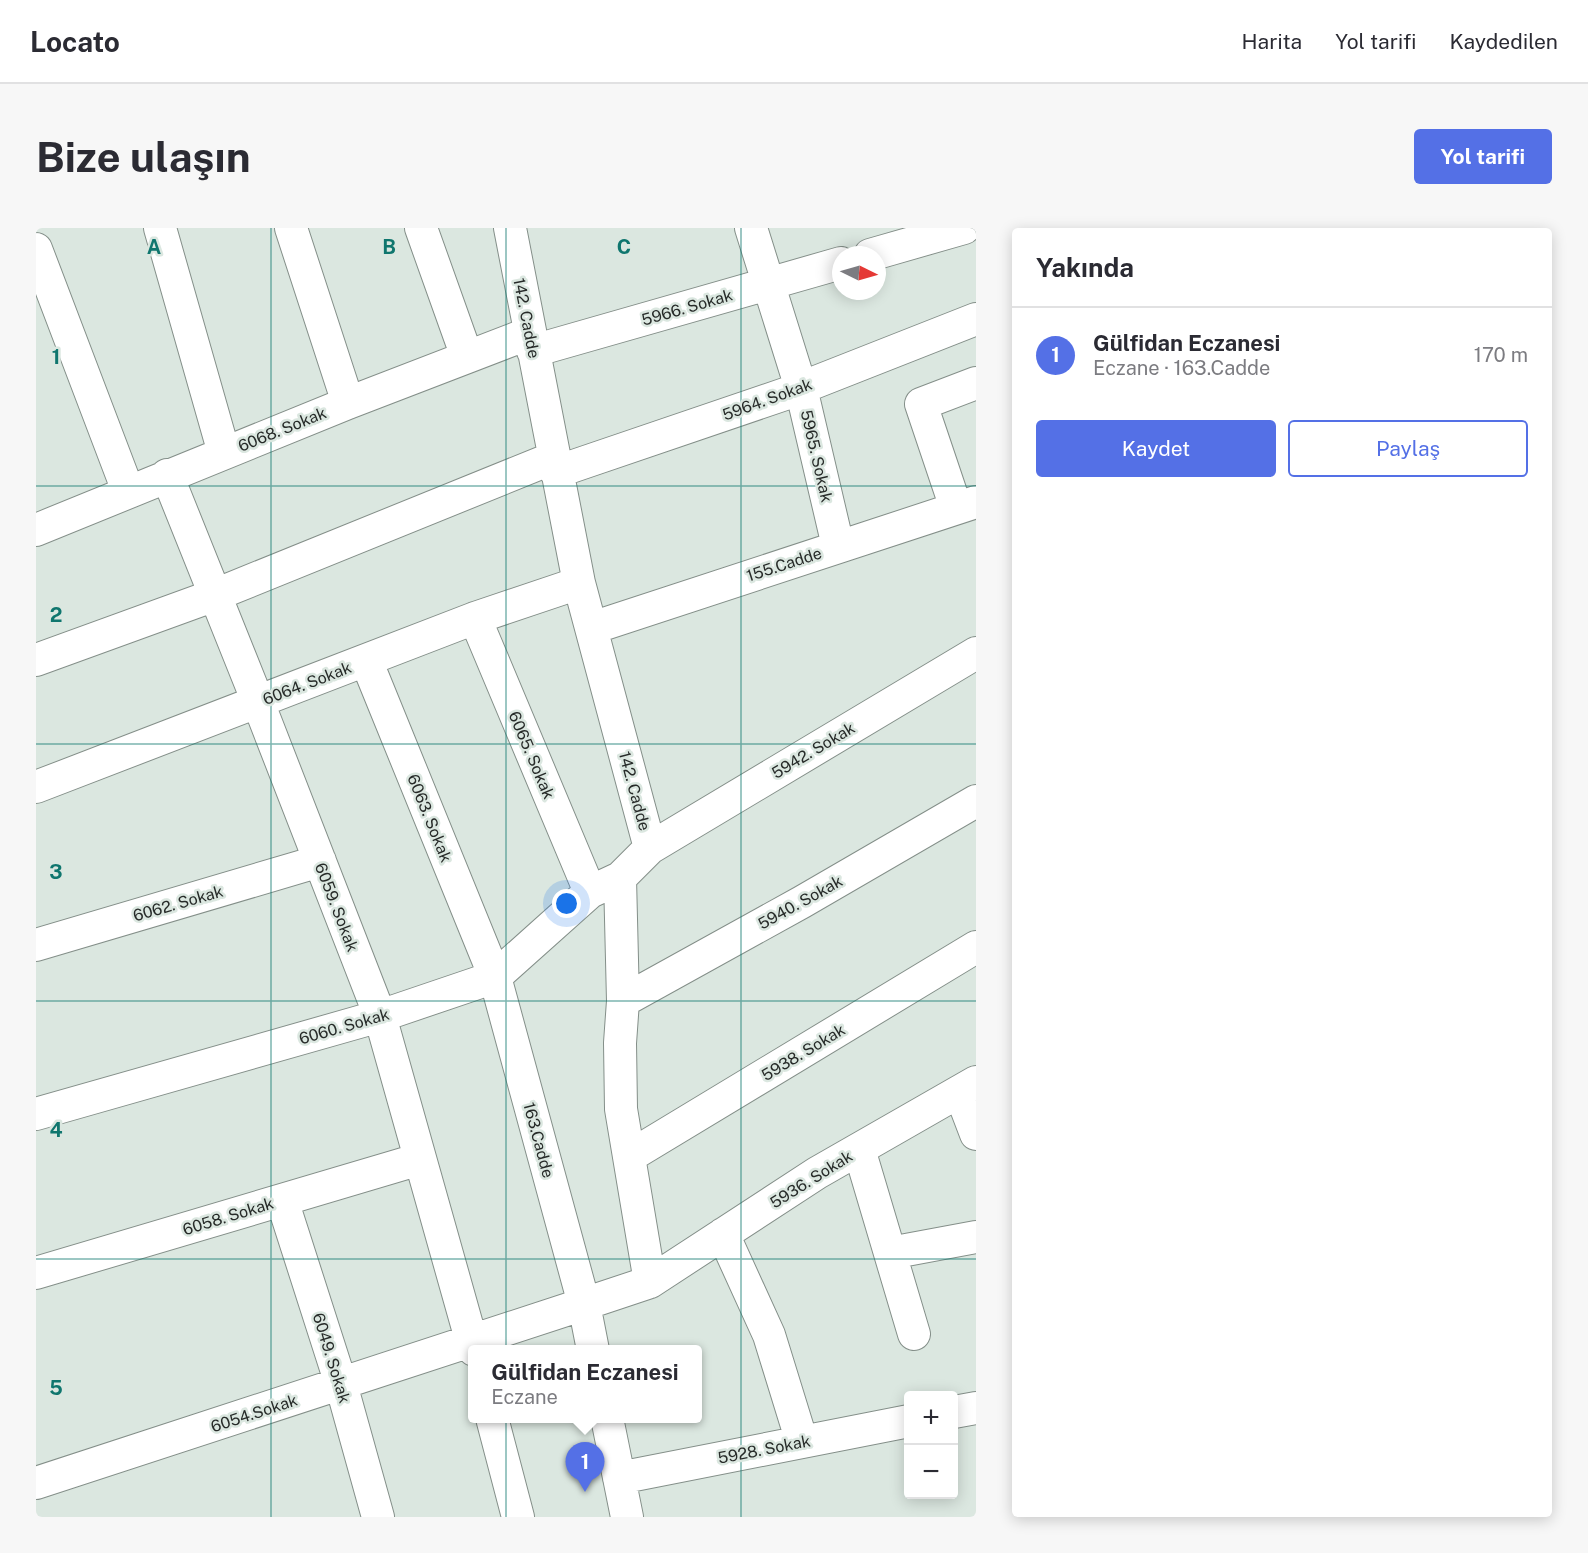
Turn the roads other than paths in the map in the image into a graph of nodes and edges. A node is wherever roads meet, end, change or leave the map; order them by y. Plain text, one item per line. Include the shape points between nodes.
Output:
1 (48, 228) edge
2 (160, 228) edge
3 (291, 228) edge
4 (422, 228) edge
5 (510, 228) edge
6 (751, 228) edge
7 (964, 228) edge
8 (36, 233) edge
9 (36, 249) edge
10 (886, 250) edge
11 (832, 266) edge
12 (767, 284) junction
13 (976, 319) edge
14 (531, 342) junction
15 (468, 357) junction
16 (976, 383) edge
17 (801, 388) junction
18 (348, 403) junction
19 (224, 453) junction
20 (554, 465) junction
21 (167, 475) junction
22 (128, 491) junction
23 (966, 505) edge
24 (36, 530) edge
25 (838, 546) junction
26 (579, 583) junction
27 (215, 595) junction
28 (475, 618) junction
29 (592, 628) junction
30 (976, 653) edge
31 (36, 660) edge
32 (366, 660) junction
33 (258, 702) junction
34 (36, 787) edge
35 (976, 801) edge
36 (650, 848) junction
37 (320, 861) junction
38 (620, 878) junction
39 (590, 892) junction
40 (36, 945) edge
41 (976, 947) edge
42 (495, 977) junction
43 (623, 1000) junction
44 (380, 1016) junction
45 (968, 1087) edge
46 (36, 1114) edge
47 (976, 1134) edge
48 (859, 1149) junction
49 (630, 1156) junction
50 (420, 1159) junction
51 (282, 1200) junction
52 (723, 1234) junction
53 (976, 1237) edge
54 (890, 1253) junction
55 (36, 1273) edge
56 (650, 1282) junction
57 (584, 1304) junction
58 (914, 1334) dead end
59 (473, 1345) edge
60 (592, 1345) edge
61 (468, 1346) edge
62 (341, 1384) junction
63 (976, 1408) edge
64 (958, 1411) edge
65 (904, 1422) edge
66 (493, 1423) edge
67 (608, 1423) edge
68 (802, 1442) junction
69 (619, 1478) junction
70 (36, 1483) edge
71 (378, 1517) edge
72 (518, 1517) edge
73 (627, 1517) edge

1 - 8 street
2 - 19 street
3 - 18 street
4 - 15 street
5 - 14 street, 142. Cadde
6 - 12 street, 5965. Sokak
7 - 10 street
9 - 22 street
11 - 12 street, 5966. Sokak
12 - 14 street, 5966. Sokak
12 - 17 street, 5965. Sokak
13 - 17 street, 5964. Sokak
14 - 15 street, 6068. Sokak
14 - 20 street, 142. Cadde
15 - 18 street, 6068. Sokak
16 - 23 street via 921,404
17 - 20 street, 5964. Sokak
17 - 25 street, 5965. Sokak
18 - 19 street, 6068. Sokak
19 - 21 street, 6068. Sokak
20 - 26 street, 142. Cadde
20 - 27 street, 5964. Sokak
21 - 22 street, 6068. Sokak
21 - 27 street, 6059. Sokak
22 - 24 street, 6068. Sokak
23 - 25 street, 155.Cadde
25 - 29 street, 155.Cadde
26 - 28 street, 6064. Sokak
26 - 29 street, 142. Cadde
27 - 31 street, 5964. Sokak
27 - 33 street, 6059. Sokak
28 - 32 street, 6064. Sokak
28 - 39 street, 6065. Sokak
29 - 36 street, 142. Cadde
30 - 36 street, 5942. Sokak
32 - 33 street, 6064. Sokak
32 - 42 street, 6063. Sokak
33 - 34 street, 6064. Sokak
33 - 37 street, 6059. Sokak
35 - 43 street, 5940. Sokak
36 - 38 street, 142. Cadde
37 - 40 street, 6062. Sokak
37 - 44 street, 6059. Sokak
38 - 39 street, 6060. Sokak
38 - 43 street
39 - 42 street, 6060. Sokak
41 - 49 street, 5938. Sokak
42 - 44 street, 6060. Sokak
42 - 57 street, 163.Cadde
43 - 49 street via 621,1109
44 - 46 street, 6060. Sokak
44 - 50 street, 6059. Sokak
45 - 47 street
45 - 48 street, 5936. Sokak
48 - 52 street, 5936. Sokak
48 - 54 street
49 - 56 street
50 - 51 street, 6058. Sokak
50 - 59 street, 6059. Sokak
51 - 55 street, 6058. Sokak
51 - 62 street, 6049. Sokak
52 - 56 street, 5936. Sokak
52 - 68 street via 769,1335
53 - 54 street
54 - 58 street
56 - 57 street
57 - 59 street
57 - 60 street, 163.Cadde
61 - 62 street, 6054.Sokak
62 - 70 street, 6054.Sokak
62 - 71 street, 6049. Sokak
63 - 64 street
65 - 68 street, 5928. Sokak
66 - 72 street
67 - 69 street
68 - 69 street, 5928. Sokak
69 - 73 street

